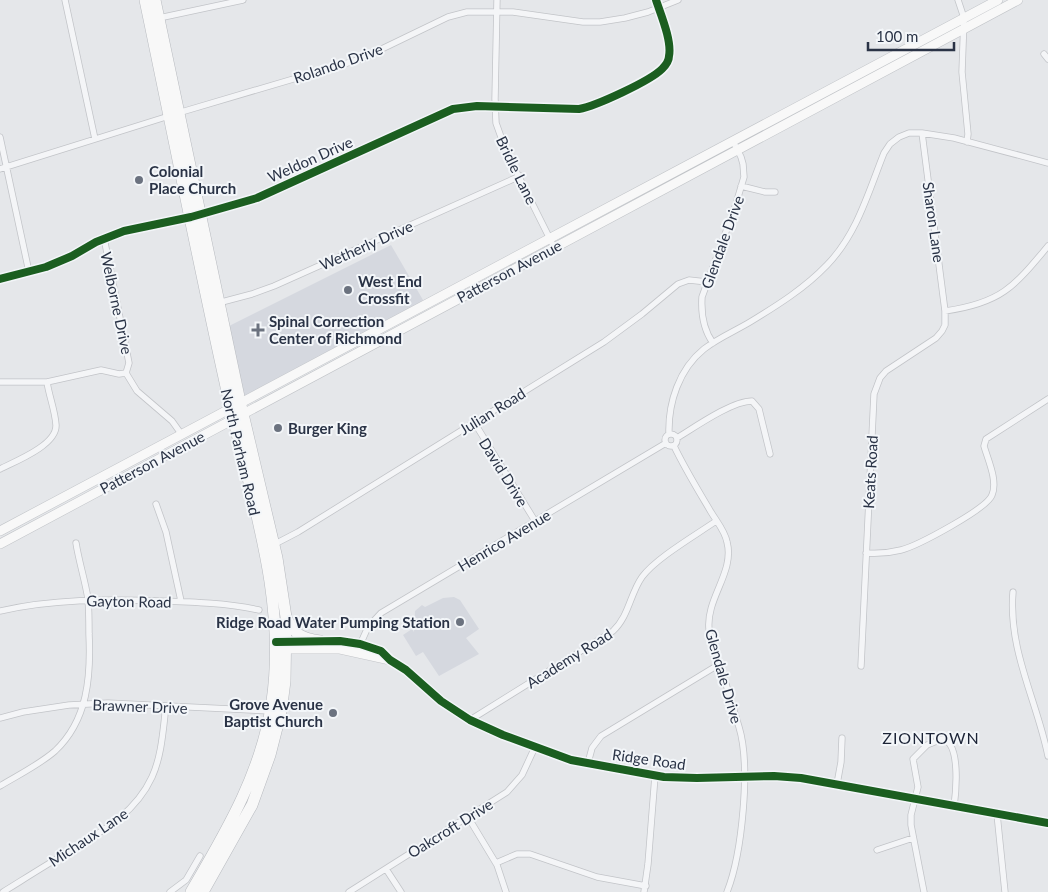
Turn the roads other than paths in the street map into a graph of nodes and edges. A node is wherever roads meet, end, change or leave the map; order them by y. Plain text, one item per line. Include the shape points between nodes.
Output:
1 (65, 0) edge
2 (144, 0) edge
3 (155, 0) edge
4 (243, 0) edge
5 (497, 0) edge
6 (656, 0) edge
7 (678, 0) edge
8 (958, 0) edge
9 (998, 0) edge
10 (1018, 0) edge
11 (658, 8) junction
12 (497, 11) junction
13 (159, 18) junction
14 (964, 18) junction
15 (964, 29) junction
16 (495, 106) junction
17 (174, 115) junction
18 (922, 133) junction
19 (0, 137) edge
20 (95, 139) junction
21 (966, 142) junction
22 (735, 146) junction
23 (1048, 163) edge
24 (3, 168) edge
25 (520, 176) junction
26 (741, 186) junction
27 (775, 192) dead end
28 (196, 215) junction
29 (104, 238) junction
30 (552, 243) junction
31 (1048, 246) edge
32 (29, 272) junction
33 (0, 279) edge
34 (707, 282) junction
35 (214, 304) junction
36 (945, 310) junction
37 (713, 343) junction
38 (126, 373) junction
39 (0, 382) edge
40 (48, 382) junction
41 (1048, 398) edge
42 (237, 411) junction
43 (474, 422) junction
44 (669, 434) junction
45 (182, 435) junction
46 (677, 438) junction
47 (666, 443) junction
48 (674, 446) junction
49 (770, 454) dead end
50 (0, 469) edge
51 (156, 504) dead end
52 (716, 520) junction
53 (535, 521) junction
54 (0, 531) edge
55 (76, 543) dead end
56 (0, 544) edge
57 (273, 545) junction
58 (265, 553) junction
59 (866, 554) junction
60 (280, 576) junction
61 (1013, 592) dead end
62 (88, 600) junction
63 (181, 601) junction
64 (259, 610) dead end
65 (0, 611) edge
66 (286, 617) junction
67 (320, 641) junction
68 (281, 645) junction
69 (359, 648) junction
70 (718, 665) junction
71 (861, 666) dead end
72 (84, 704) junction
73 (166, 706) junction
74 (276, 712) junction
75 (0, 718) edge
76 (470, 720) junction
77 (842, 738) dead end
78 (535, 747) junction
79 (1048, 756) edge
80 (588, 763) junction
81 (655, 776) junction
82 (744, 777) junction
83 (837, 784) junction
84 (0, 786) edge
85 (916, 799) junction
86 (954, 807) junction
87 (997, 814) junction
88 (468, 817) junction
89 (1048, 823) edge
90 (913, 838) junction
91 (877, 850) dead end
92 (200, 856) dead end
93 (496, 863) junction
94 (386, 869) junction
95 (645, 889) edge
96 (2, 892) edge
97 (170, 892) edge
98 (191, 892) edge
99 (203, 892) edge
100 (349, 892) edge
101 (400, 892) edge
102 (506, 892) edge
103 (727, 892) edge
104 (924, 892) edge
105 (1005, 892) edge

1 - 20 street
2 - 17 highway, North Parham Road
3 - 13 highway, North Parham Road
4 - 13 street
5 - 12 street, Bridle Lane
6 - 11 street
7 - 11 street, Rolando Drive
8 - 14 street
9 - 14 main road, Patterson Avenue
10 - 15 main road, Patterson Avenue
11 - 12 street, Rolando Drive via 600,22
11 - 16 street, Weldon Drive via 669,44 669,58 655,74 592,106 579,109
12 - 16 street, Bridle Lane
12 - 17 street, Rolando Drive via 455,14 361,59
13 - 17 highway, North Parham Road
14 - 15 street
14 - 22 main road, Patterson Avenue
15 - 21 street via 962,72
15 - 22 main road, Patterson Avenue
16 - 25 street, Bridle Lane via 500,136
16 - 28 street, Weldon Drive via 453,109 257,198
17 - 20 street, Rolando Drive
17 - 28 highway, North Parham Road
18 - 21 street
18 - 36 street, Sharon Lane
18 - 37 street via 906,134 890,144 858,221 826,266 776,306
19 - 24 street
20 - 24 street, Rolando Drive
21 - 23 street
22 - 26 street, Glendale Drive via 743,164
22 - 30 main road, Patterson Avenue
24 - 32 street
25 - 30 street, Bridle Lane
25 - 35 street, Wetherly Drive via 274,286
26 - 27 street
26 - 34 street, Glendale Drive
28 - 29 street, Weldon Drive
28 - 35 highway, North Parham Road
29 - 32 street, Weldon Drive via 58,262
29 - 38 street, Welborne Drive via 128,356
30 - 42 main road, Patterson Avenue
31 - 36 street via 1002,294 988,301
32 - 33 street, Weldon Drive
34 - 37 street, Glendale Drive via 702,309 705,329
34 - 43 street, Julian Road via 689,280 678,284 604,342
35 - 42 highway, North Parham Road
36 - 59 street, Keats Road via 945,325 939,336 890,367 877,385
37 - 44 street via 693,360 679,381 670,413
38 - 40 street via 92,371
38 - 45 street, Welborne Drive via 137,391 172,421
39 - 40 street
40 - 50 street via 56,424 54,435 41,447
41 - 59 street via 986,439 984,446 994,488 991,497 970,514 909,548
42 - 45 main road, Patterson Avenue
42 - 56 main road, Patterson Avenue
42 - 57 highway, North Parham Road
42 - 58 highway, North Parham Road
43 - 53 street, David Drive
43 - 57 street, Julian Road
44 - 46 street
44 - 47 street via 665,438
45 - 54 main road, Patterson Avenue
46 - 48 street
46 - 49 street via 727,408 754,401
47 - 48 street
47 - 53 street, Henrico Avenue
48 - 52 street, Glendale Drive
51 - 63 street via 166,532
52 - 70 street, Glendale Drive via 728,544 726,568 709,613 710,637
52 - 76 street, Academy Road via 647,571 636,587 623,620 614,631
53 - 69 street, Henrico Avenue via 381,613 368,627
55 - 62 street
57 - 60 highway, North Parham Road
58 - 60 highway via 272,555 275,570
58 - 68 highway, North Parham Road
59 - 71 street, Keats Road
60 - 66 highway, North Parham Road
61 - 79 street via 1012,614 1021,667
62 - 63 street, Gayton Road
62 - 65 street, Gayton Road
62 - 72 street via 90,655
63 - 64 street, Gayton Road
66 - 67 highway via 300,636
66 - 68 highway, North Parham Road
67 - 68 main road, Ridge Road
67 - 69 main road, Ridge Road via 340,641
68 - 69 main road, Ridge Road
68 - 74 highway, North Parham Road via 285,681
69 - 76 main road, Ridge Road via 381,651 441,701
70 - 80 street via 601,736 592,748
70 - 82 street, Glendale Drive via 742,738
72 - 73 street, Brawner Drive
72 - 75 street, Brawner Drive
72 - 84 street via 72,729 55,750
73 - 74 street, Brawner Drive
73 - 96 street, Michaux Lane via 155,768 148,786 134,806 112,824
74 - 98 highway, North Parham Road via 241,802
74 - 99 highway, North Parham Road via 270,755 252,805
76 - 78 main road, Ridge Road
77 - 83 street
78 - 80 main road, Ridge Road
78 - 88 street, Oakcroft Drive via 514,786
80 - 81 main road, Ridge Road
81 - 82 main road, Ridge Road
81 - 95 street
82 - 83 main road, Ridge Road via 788,776
82 - 103 street, Glendale Drive via 738,855
83 - 85 main road, Ridge Road
85 - 86 main road, Ridge Road
85 - 86 street via 918,788 914,758 927,745 946,739 950,744 957,780
85 - 90 street via 911,820
86 - 87 main road, Ridge Road
87 - 89 main road, Ridge Road
87 - 105 street
88 - 93 street
88 - 94 street, Oakcroft Drive
90 - 91 street
90 - 104 street
92 - 97 street via 186,880
93 - 95 street via 517,854 530,854 597,878
93 - 102 street
94 - 100 street, Oakcroft Drive
94 - 101 street

